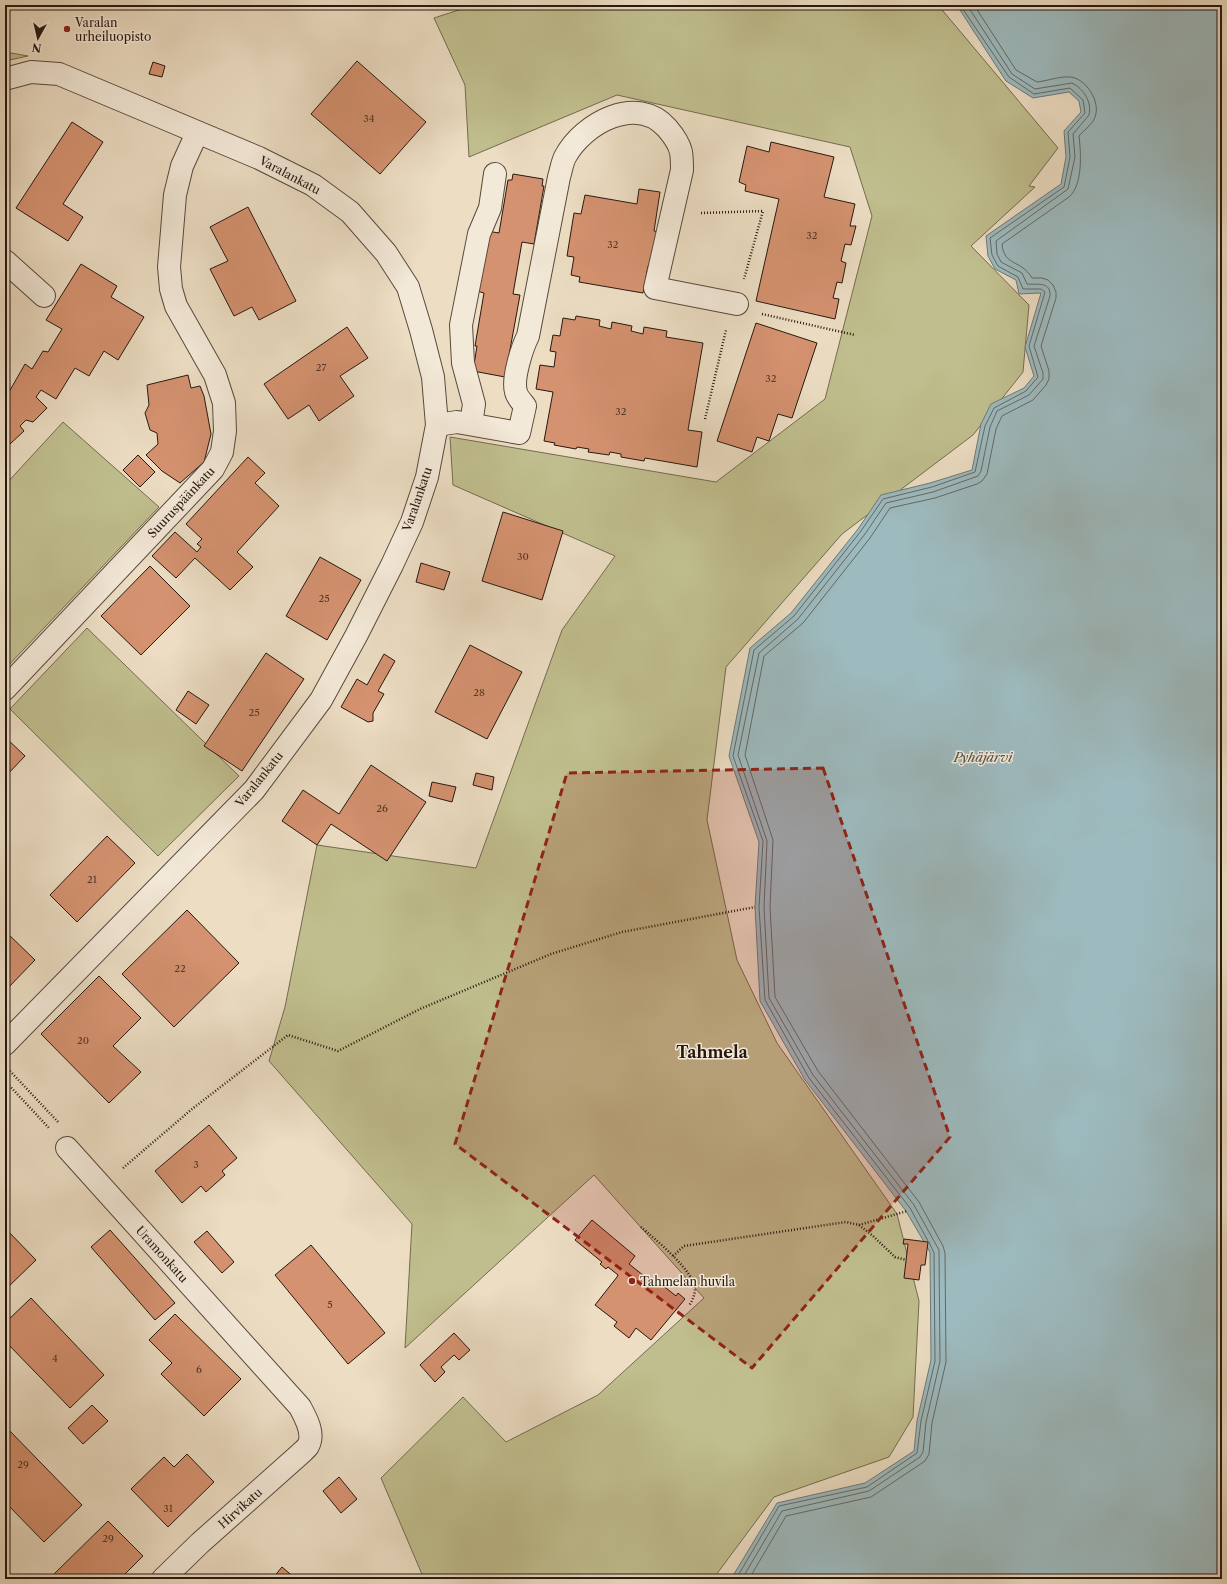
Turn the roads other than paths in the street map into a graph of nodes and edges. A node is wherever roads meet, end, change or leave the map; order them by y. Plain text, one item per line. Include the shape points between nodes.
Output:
1 (5, 79) edge
2 (197, 133) junction
3 (495, 174) dead end
4 (5, 261) edge
5 (44, 296) dead end
6 (737, 304) dead end
7 (437, 424) junction
8 (471, 424) junction
9 (5, 689) edge
10 (5, 1044) edge
11 (67, 1148) road end
12 (310, 1433) joint
13 (163, 1579) edge

1 - 2 street, Varalankatu via 32,72 59,74
2 - 7 street, Varalankatu via 259,158 313,185 350,212 386,253 408,287 421,330 433,377
2 - 9 street, Suuruspäänkatu via 182,166 175,195 171,289 176,306 215,375 224,403 225,431 222,452 214,469
3 - 8 street via 490,208 479,234 462,325 463,363 474,404
4 - 5 street
6 - 8 street via 654,288 682,170 681,151 674,135 664,124 650,115 618,114 601,121 586,132 565,157 559,177 528,336 521,349 515,383 516,393 525,406 520,433
7 - 8 street
7 - 10 street, Varalankatu via 428,477 412,522 356,636 321,700 254,790
11 - 12 street, Uramonkatu via 300,1407 308,1422
12 - 13 street, Hirvikatu via 308,1445 299,1455

